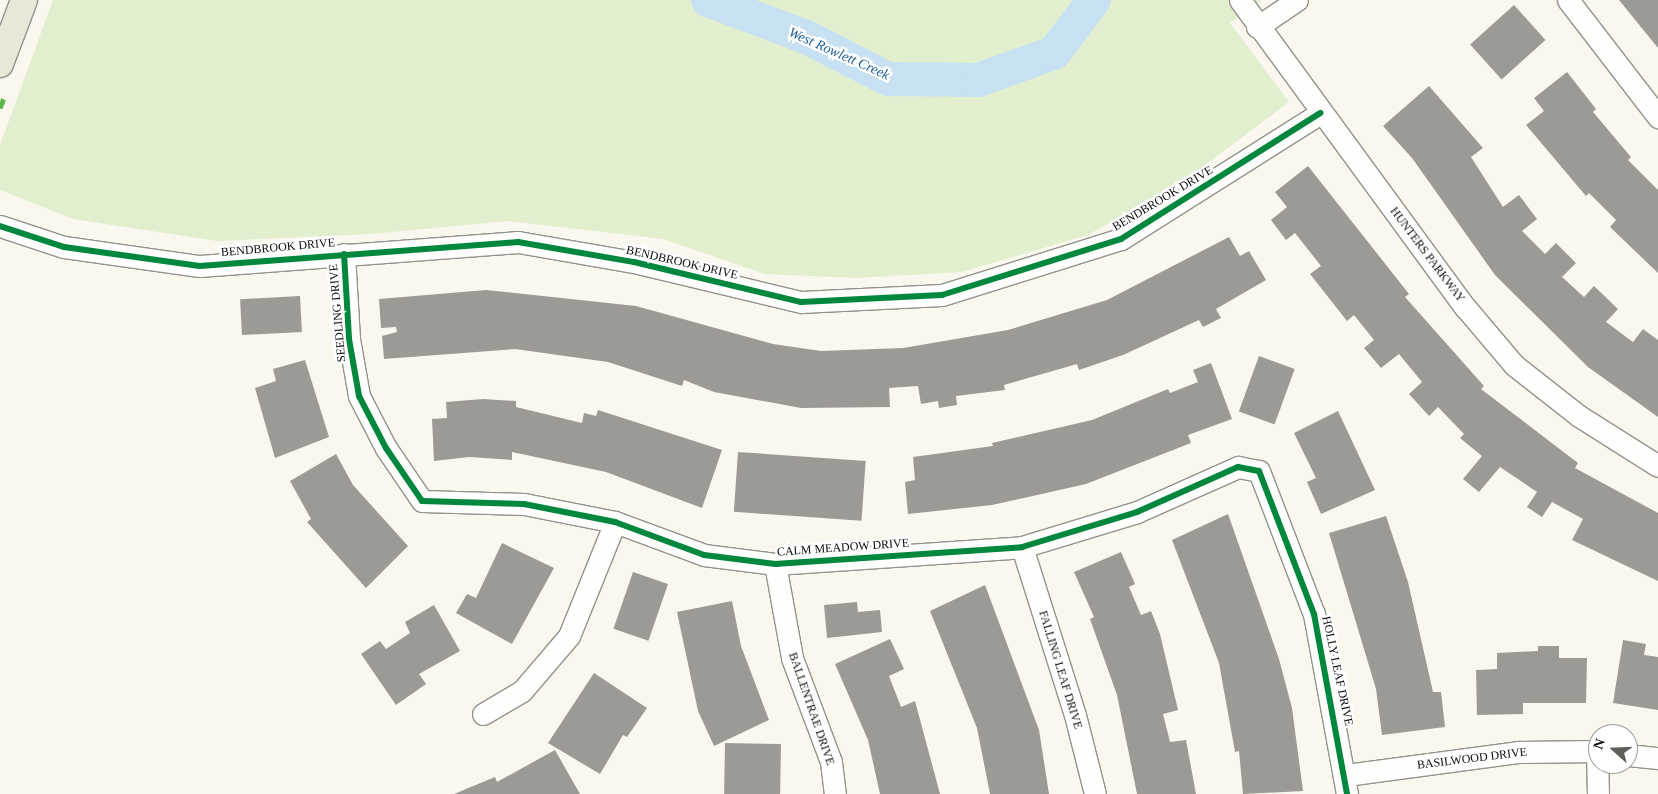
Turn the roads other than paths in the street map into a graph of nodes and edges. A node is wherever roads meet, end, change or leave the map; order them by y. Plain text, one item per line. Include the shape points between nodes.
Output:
1 (24, 0) edge
2 (1240, 0) edge
3 (1297, 0) edge
4 (1568, 0) edge
5 (1257, 28) junction
6 (3, 56) edge
7 (1320, 113) junction
8 (1658, 117) edge
9 (0, 226) edge
10 (344, 254) junction
11 (1658, 466) edge
12 (1259, 471) joint
13 (422, 501) joint
14 (615, 522) junction
15 (1022, 547) junction
16 (775, 564) junction
17 (483, 714) dead end
18 (1588, 751) edge
19 (1638, 756) edge
20 (1658, 758) edge
21 (1598, 774) edge
22 (1346, 784) edge
23 (835, 794) edge
24 (1094, 794) edge
25 (1598, 794) edge

1 - 6 main road
2 - 5 street, HUNTERS PARKWAY
3 - 5 street
4 - 8 street
5 - 7 street, HUNTERS PARKWAY
7 - 10 street, BENDBROOK DRIVE via 1121,239 942,295 801,302 634,262 518,242
7 - 11 street, HUNTERS PARKWAY via 1514,365 1579,416
9 - 10 street, BENDBROOK DRIVE via 64,247 200,266
10 - 13 street, SEEDLING DRIVE via 349,339 359,396 386,448
12 - 15 street, CALM MEADOW DRIVE via 1238,468 1137,512
12 - 22 street, HOLLY LEAF DRIVE via 1314,614
13 - 14 street, CALM MEADOW DRIVE via 524,504
14 - 16 street, CALM MEADOW DRIVE via 704,555
14 - 17 street via 569,636 522,691
15 - 16 street, CALM MEADOW DRIVE
15 - 24 street, FALLING LEAF DRIVE via 1076,715
16 - 23 street, BALLENTRAE DRIVE via 792,658 831,762
18 - 22 street, BASILWOOD DRIVE via 1520,752
19 - 20 street
21 - 25 street

